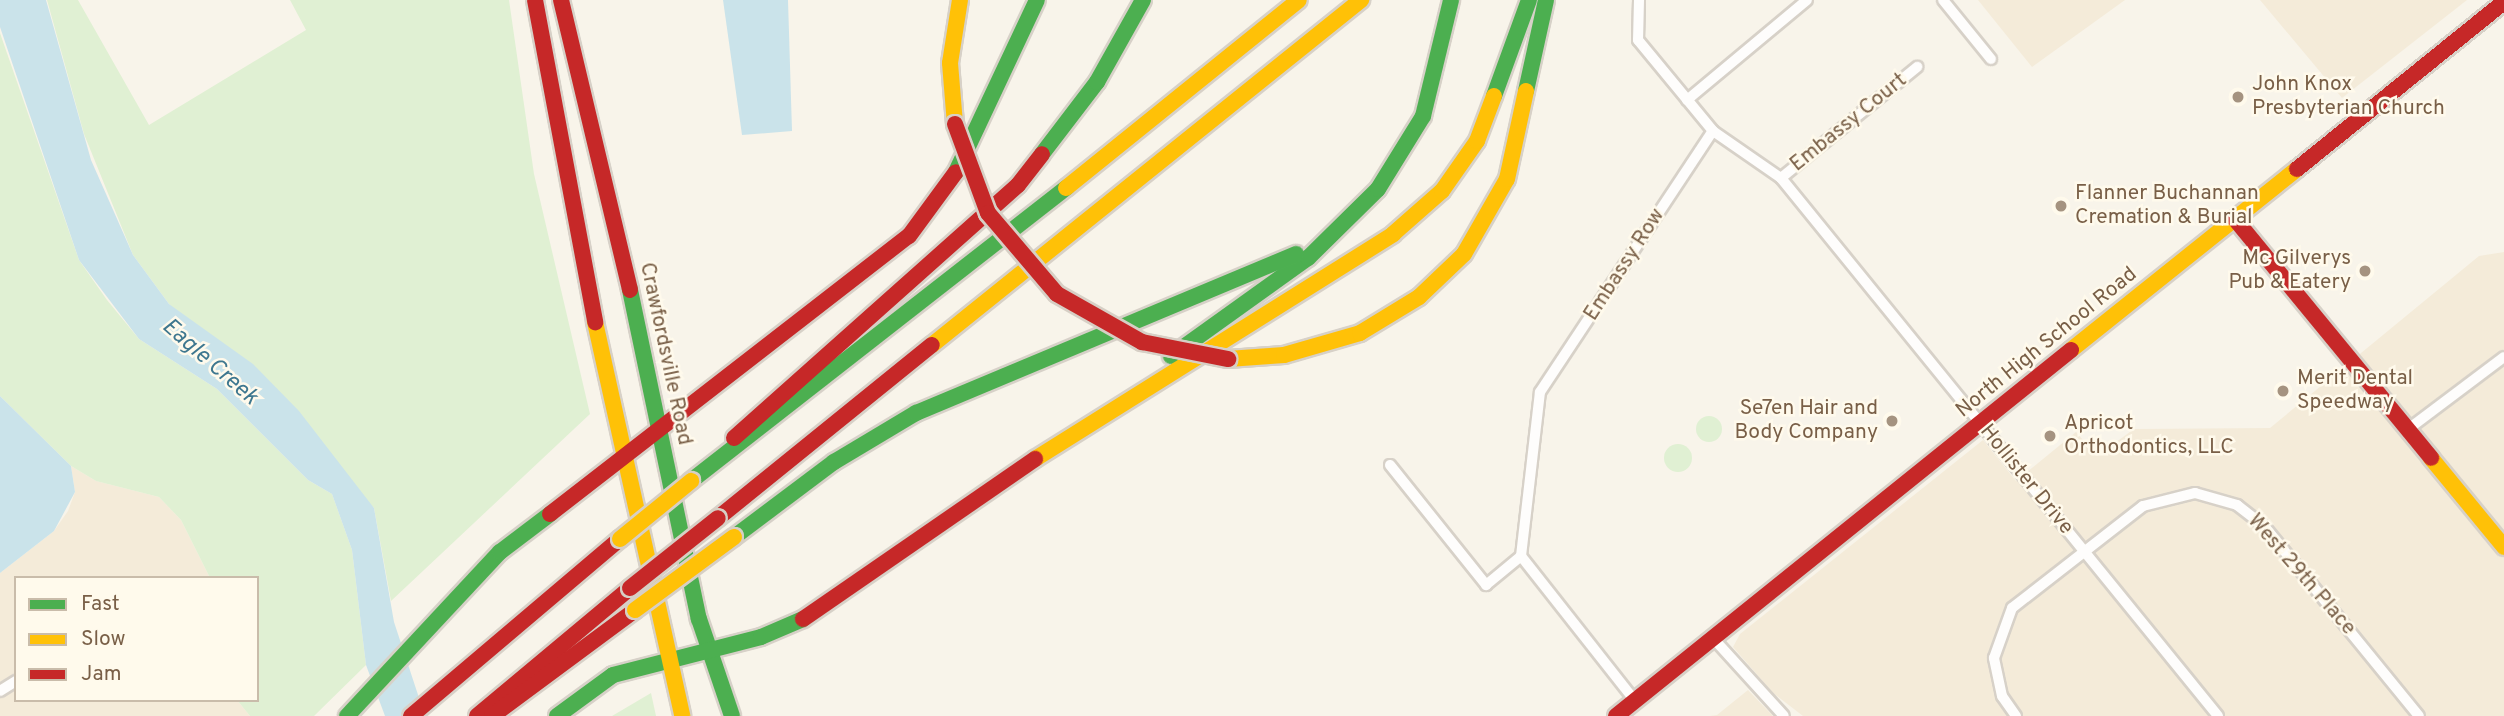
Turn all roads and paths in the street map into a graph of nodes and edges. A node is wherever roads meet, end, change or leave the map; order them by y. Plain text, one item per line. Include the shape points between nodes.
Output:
1 (535, 0) edge
2 (561, 0) edge
3 (960, 0) edge
4 (1037, 0) edge
5 (1143, 0) edge
6 (1299, 0) edge
7 (1361, 0) edge
8 (1451, 0) edge
9 (1530, 0) edge
10 (1546, 0) edge
11 (1639, 0) edge
12 (1807, 0) edge
13 (1943, 0) edge
14 (2504, 2) edge
15 (1991, 59) dead end
16 (1917, 67) dead end
17 (1687, 100) junction
18 (1713, 131) junction
19 (1781, 178) junction
20 (2235, 219) junction
21 (1334, 231) junction
22 (2504, 357) edge
23 (1980, 424) junction
24 (660, 430) junction
25 (2407, 430) junction
26 (622, 456) junction
27 (1390, 465) dead end
28 (691, 481) junction
29 (988, 488) junction
30 (2504, 547) edge
31 (2084, 551) junction
32 (1521, 556) junction
33 (1713, 638) junction
34 (709, 649) junction
35 (666, 660) junction
36 (1634, 701) junction
37 (347, 716) edge
38 (411, 716) edge
39 (477, 716) edge
40 (492, 716) edge
41 (557, 716) edge
42 (682, 716) edge
43 (732, 716) edge
44 (1616, 716) edge
45 (1784, 716) edge
46 (2016, 716) edge
47 (2218, 716) edge
48 (2419, 716) edge

1 - 26 main road
2 - 24 main road, Crawfordsville Road
3 - 10 main road, bridge via 950,63 955,124 988,214 1020,258 1057,294 1142,342 1228,359 1283,355 1360,333 1419,297 1464,254 1493,210 1514,159
4 - 24 main road via 970,154 925,217 858,281
5 - 28 main road via 1091,91 1018,185 763,409
6 - 28 main road via 826,381
7 - 39 main road, bridge
8 - 21 main road via 1432,91 1412,137 1377,189
9 - 29 main road via 1486,125 1429,204 1278,308
11 - 17 street via 1638,40
12 - 17 street
13 - 15 street
14 - 20 main road, North High School Road
16 - 19 street, Embassy Court
17 - 18 street
18 - 19 street, Hollister Drive
18 - 32 street, Embassy Row via 1540,392
19 - 23 street, Hollister Drive
20 - 23 main road, North High School Road
20 - 25 main road
21 - 29 main road via 1308,258
21 - 40 main road, bridge via 1263,271 916,413 834,463
22 - 25 street
23 - 31 street, Hollister Drive
23 - 33 main road, North High School Road
24 - 26 main road
24 - 34 main road, Crawfordsville Road
25 - 30 main road
26 - 35 main road
26 - 37 main road via 500,552
27 - 32 street via 1486,585
28 - 38 main road, bridge
29 - 34 main road via 808,616 761,637
31 - 46 street, West 29th Place via 2019,601 2000,629 1996,677
31 - 47 street, Hollister Drive
31 - 48 street, West 29th Place via 2161,499 2195,493 2237,505 2264,526
32 - 36 street
33 - 36 main road, North High School Road
33 - 45 street
34 - 35 main road
34 - 43 main road, Crawfordsville Road
35 - 41 main road via 613,675
35 - 42 main road
36 - 44 main road, North High School Road

